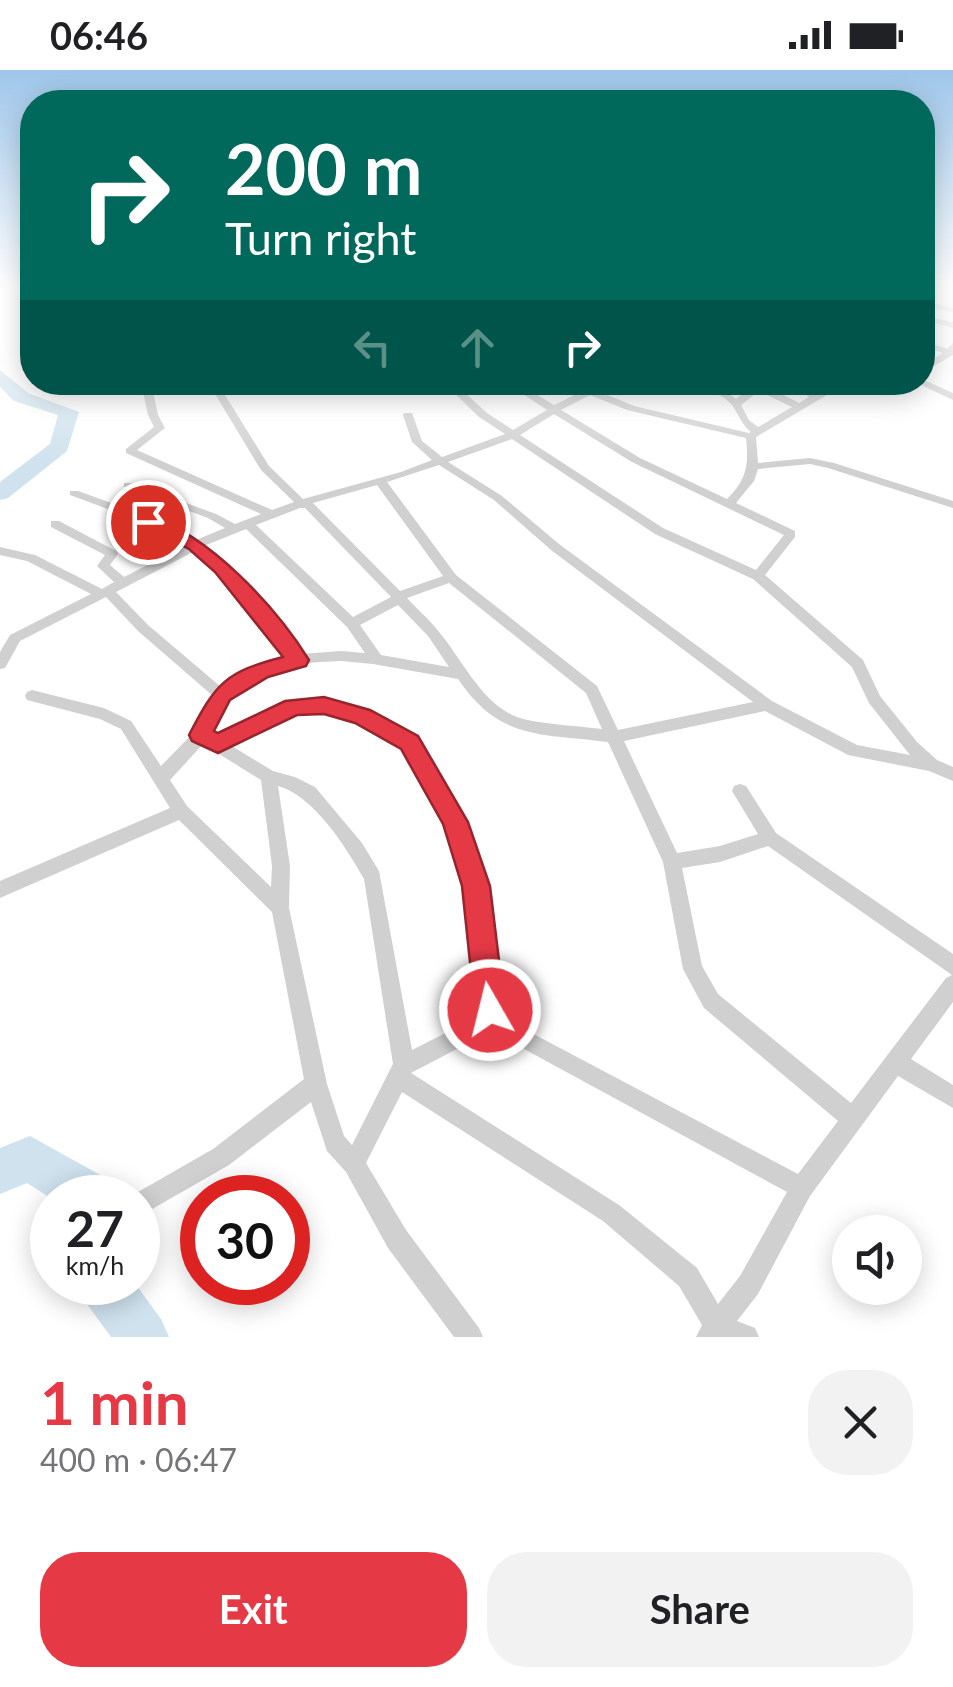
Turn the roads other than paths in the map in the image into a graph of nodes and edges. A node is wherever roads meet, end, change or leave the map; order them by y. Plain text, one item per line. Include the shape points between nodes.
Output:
1 (149, 395) edge
2 (219, 395) edge
3 (463, 395) edge
4 (530, 395) edge
5 (585, 395) edge
6 (598, 395) edge
7 (724, 395) edge
8 (744, 395) edge
9 (776, 395) edge
10 (812, 395) edge
11 (819, 395) edge
12 (815, 397) junction
13 (736, 404) junction
14 (799, 407) junction
15 (554, 410) junction
16 (408, 415) dead end
17 (754, 434) junction
18 (512, 435) junction
19 (441, 462) junction
20 (756, 466) junction
21 (380, 480) junction
22 (128, 484) dead end
23 (74, 493) dead end
24 (304, 504) junction
25 (728, 505) junction
26 (953, 505) edge
27 (272, 515) junction
28 (56, 524) dead end
29 (241, 527) junction
30 (195, 545) junction
31 (0, 551) edge
32 (758, 576) junction
33 (450, 578) junction
34 (123, 583) junction
35 (104, 593) junction
36 (398, 597) junction
37 (352, 624) junction
38 (8, 636) edge
39 (375, 658) junction
40 (298, 660) junction
41 (0, 664) edge
42 (465, 676) junction
43 (221, 694) junction
44 (32, 696) dead end
45 (767, 705) junction
46 (616, 737) junction
47 (209, 739) junction
48 (931, 765) junction
49 (953, 774) edge
50 (269, 778) junction
51 (161, 779) junction
52 (740, 790) dead end
53 (181, 811) junction
54 (770, 838) junction
55 (672, 862) junction
56 (0, 890) edge
57 (280, 908) junction
58 (953, 966) edge
59 (953, 985) edge
60 (494, 1019) junction
61 (895, 1062) junction
62 (401, 1071) junction
63 (316, 1084) junction
64 (953, 1097) edge
65 (853, 1119) junction
66 (354, 1164) junction
67 (802, 1188) junction
68 (160, 1192) edge
69 (712, 1331) edge
70 (470, 1337) edge
71 (746, 1337) edge

1 - 27 street via 160,428 130,451
2 - 24 street via 265,468
3 - 18 street
4 - 15 street
5 - 15 street
6 - 17 street
7 - 13 street
8 - 13 street
9 - 14 street
10 - 12 street
11 - 12 street
12 - 14 street
13 - 17 street
14 - 17 street
15 - 18 street
15 - 25 street
16 - 19 street via 417,442
17 - 20 street
18 - 19 street
18 - 32 street via 659,531
19 - 21 street
19 - 45 street via 498,498
20 - 25 street
20 - 26 street via 810,461
21 - 24 street
21 - 33 street
22 - 29 street
23 - 30 street
24 - 27 street
24 - 36 street
25 - 32 street via 791,534
27 - 29 street
28 - 34 street via 112,554 103,566
29 - 30 street
29 - 37 street
30 - 34 street
30 - 40 street via 251,599
31 - 35 street via 31,558
32 - 48 street via 858,664 889,720
33 - 36 street
33 - 46 street via 592,690
34 - 35 street
35 - 38 street
35 - 43 street
36 - 37 street
36 - 42 street
37 - 39 street
38 - 41 street
39 - 40 street
39 - 42 street
40 - 43 street via 260,671
42 - 46 street via 494,711 515,722
43 - 47 street
44 - 51 street via 126,725
45 - 46 street
45 - 48 street via 854,751
46 - 55 street
47 - 50 street
47 - 51 street via 174,758
47 - 60 street via 293,707 324,706 362,716 410,742 455,822 476,886
48 - 49 street
50 - 57 street
50 - 62 street via 309,792 373,876
51 - 53 street
52 - 54 street
53 - 56 street
53 - 57 street
54 - 55 street
54 - 58 street
55 - 65 street via 693,969 711,1001
57 - 63 street
59 - 61 street
60 - 62 street
60 - 67 street
61 - 64 street
61 - 65 street
62 - 66 street
62 - 69 street via 611,1214 688,1277
63 - 66 street via 335,1143
63 - 68 street via 221,1157
65 - 67 street
66 - 70 street via 397,1239
67 - 69 street via 748,1285
69 - 71 street

